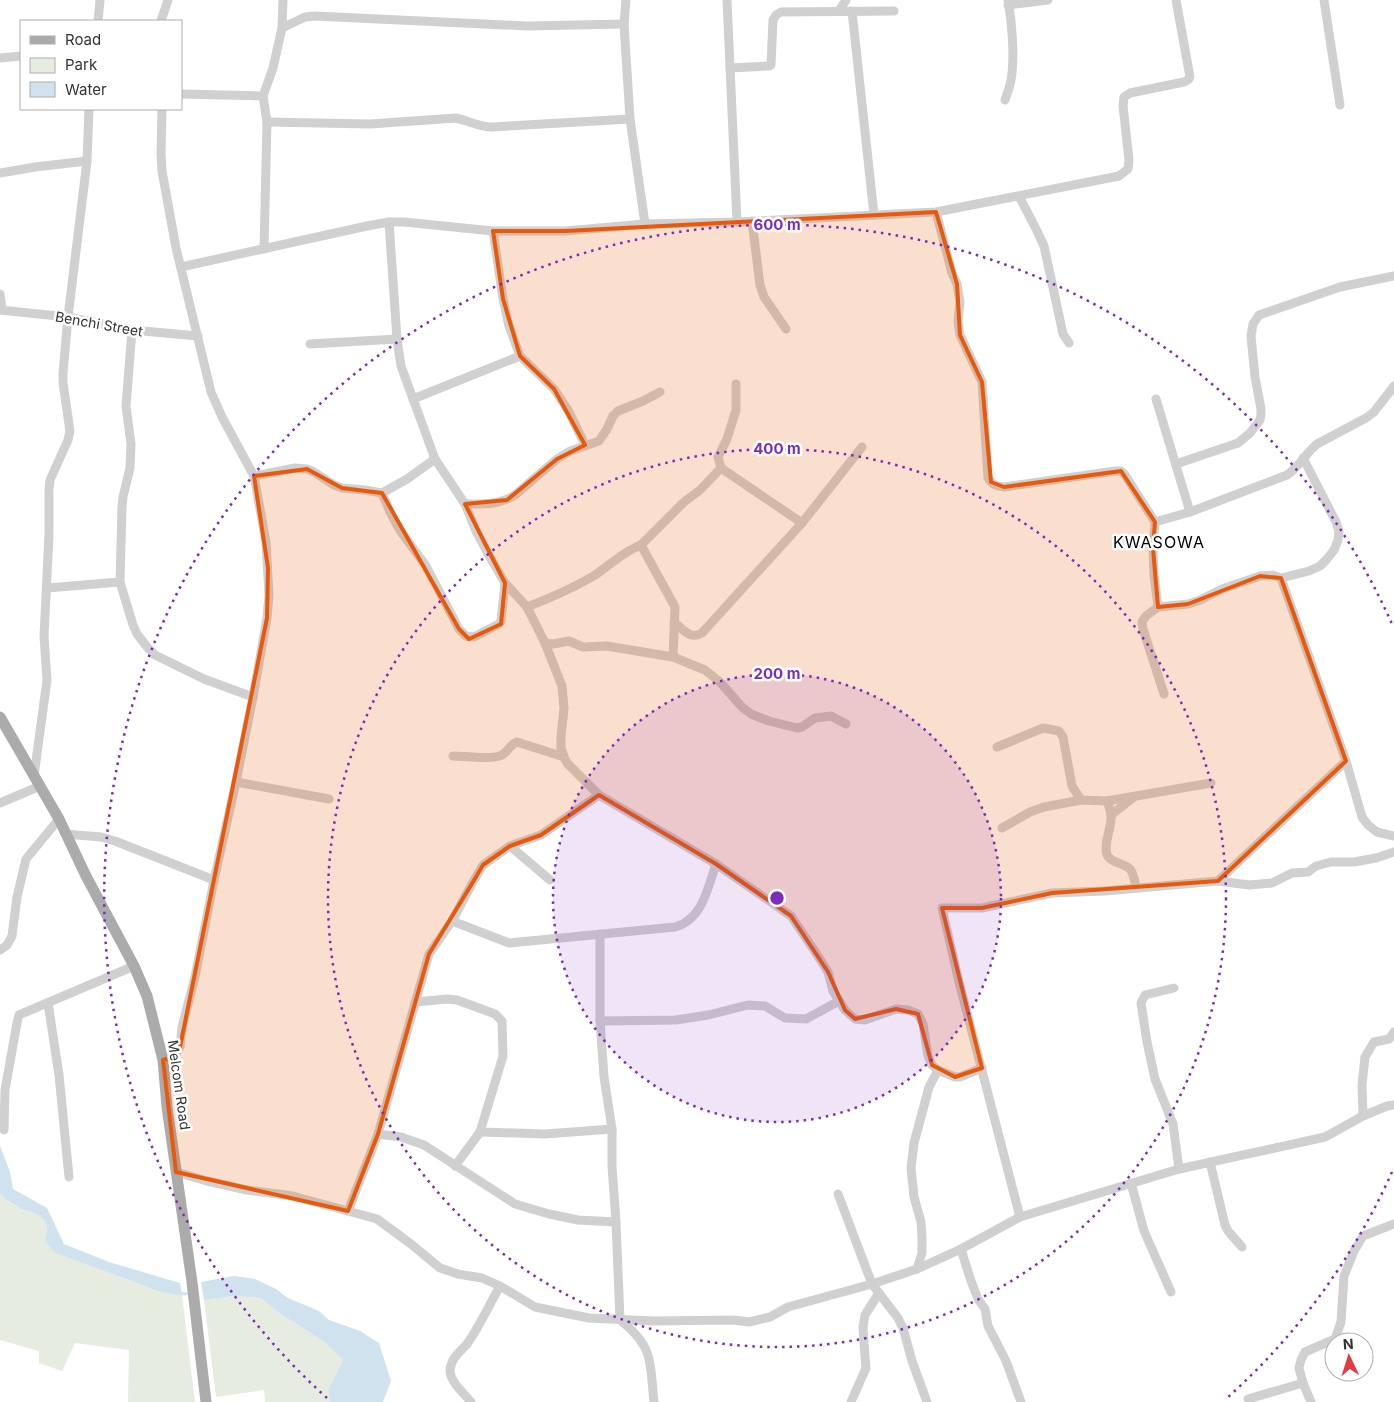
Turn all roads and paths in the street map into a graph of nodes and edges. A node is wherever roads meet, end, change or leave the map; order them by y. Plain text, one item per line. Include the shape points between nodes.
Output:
1 (100, 0) edge
2 (168, 0) edge
3 (283, 0) edge
4 (626, 0) edge
5 (727, 0) edge
6 (846, 0) edge
7 (1048, 0) edge
8 (1176, 0) edge
9 (1324, 0) edge
10 (1008, 2) edge
11 (839, 11) junction
12 (852, 11) junction
13 (894, 11) dead end
14 (98, 20) edge
15 (161, 20) edge
16 (624, 24) junction
17 (282, 28) junction
18 (20, 56) edge
19 (0, 58) edge
20 (730, 68) junction
21 (182, 94) edge
22 (263, 96) junction
23 (1005, 100) dead end
24 (1340, 105) dead end
25 (90, 110) edge
26 (162, 110) edge
27 (630, 118) junction
28 (267, 122) junction
29 (87, 161) junction
30 (0, 173) edge
31 (1019, 196) junction
32 (936, 212) junction
33 (874, 215) junction
34 (752, 221) junction
35 (389, 222) junction
36 (737, 222) junction
37 (645, 224) junction
38 (493, 230) junction
39 (264, 249) junction
40 (181, 267) junction
41 (1394, 276) edge
42 (0, 294) edge
43 (1, 310) edge
44 (68, 317) junction
45 (786, 329) dead end
46 (132, 330) junction
47 (198, 336) junction
48 (397, 339) junction
49 (1069, 343) dead end
50 (310, 344) dead end
51 (520, 356) junction
52 (736, 384) dead end
53 (1394, 386) edge
54 (660, 392) dead end
55 (413, 399) junction
56 (1156, 399) dead end
57 (585, 445) junction
58 (862, 447) dead end
59 (1303, 458) junction
60 (435, 459) junction
61 (1176, 464) junction
62 (721, 468) junction
63 (254, 476) junction
64 (382, 493) junction
65 (465, 504) junction
66 (1190, 512) junction
67 (1155, 522) junction
68 (802, 523) junction
69 (641, 545) junction
70 (1281, 578) junction
71 (120, 582) junction
72 (505, 583) junction
73 (47, 588) junction
74 (1158, 607) junction
75 (527, 608) junction
76 (674, 622) junction
77 (545, 643) junction
78 (673, 657) junction
79 (1164, 694) dead end
80 (253, 697) junction
81 (0, 717) edge
82 (846, 724) dead end
83 (997, 747) dead end
84 (453, 756) dead end
85 (564, 757) junction
86 (1346, 761) junction
87 (37, 781) junction
88 (236, 782) junction
89 (1211, 783) dead end
90 (599, 795) junction
91 (1135, 796) junction
92 (329, 798) dead end
93 (1081, 800) junction
94 (1107, 801) junction
95 (0, 803) edge
96 (1111, 815) junction
97 (59, 819) junction
98 (1002, 828) dead end
99 (65, 834) junction
100 (1394, 836) edge
101 (510, 846) junction
102 (1394, 852) edge
103 (716, 864) junction
104 (214, 880) junction
105 (550, 880) dead end
106 (1218, 881) junction
107 (1136, 888) junction
108 (452, 921) junction
109 (600, 934) junction
110 (0, 950) edge
111 (134, 966) junction
112 (1174, 988) dead end
113 (839, 1001) junction
114 (415, 1002) junction
115 (48, 1003) junction
116 (600, 1021) junction
117 (1394, 1032) edge
118 (163, 1060) junction
119 (982, 1068) junction
120 (938, 1070) junction
121 (1394, 1106) edge
122 (1363, 1116) junction
123 (612, 1129) junction
124 (4, 1130) dead end
125 (480, 1132) junction
126 (378, 1134) junction
127 (1210, 1162) junction
128 (456, 1166) junction
129 (1179, 1169) junction
130 (176, 1172) junction
131 (69, 1177) dead end
132 (1131, 1183) junction
133 (838, 1194) dead end
134 (348, 1211) junction
135 (1020, 1217) junction
136 (616, 1222) junction
137 (1394, 1224) edge
138 (1242, 1247) dead end
139 (961, 1249) junction
140 (917, 1269) junction
141 (872, 1284) junction
142 (500, 1286) junction
143 (1171, 1292) dead end
144 (879, 1294) junction
145 (620, 1320) junction
146 (1303, 1383) junction
147 (1248, 1398) dead end
148 (206, 1402) edge
149 (471, 1402) edge
150 (654, 1402) edge
151 (851, 1402) edge
152 (927, 1402) edge
153 (1021, 1402) edge
154 (1311, 1402) edge

1 - 14 street
2 - 15 street
3 - 17 street
4 - 16 street
5 - 20 street
6 - 11 street
7 - 10 street
8 - 31 street via 1190,77 1184,82 1124,97 1128,169 1120,176
9 - 24 street
10 - 23 street via 1012,23 1012,71
11 - 12 street
11 - 20 street via 782,12 776,15 771,65
12 - 13 street
12 - 33 street
16 - 17 street via 528,26 315,16
16 - 27 street
17 - 22 street
18 - 19 street
20 - 36 street
21 - 22 street
22 - 28 street
25 - 29 street
26 - 40 street via 162,171
27 - 28 street via 492,127 456,118 370,124
27 - 37 street
28 - 39 street
29 - 30 street
29 - 44 street
31 - 32 street
31 - 49 street via 1044,246 1063,334
32 - 33 street
32 - 67 street via 957,284 960,335 982,382 988,478 996,486 1004,487 1121,471
33 - 34 street
34 - 36 street
34 - 45 street via 760,285 764,297
35 - 38 street
35 - 39 street
35 - 48 street
36 - 37 street
37 - 38 street via 565,231
38 - 51 street via 503,299
39 - 40 street
40 - 47 street
41 - 61 street via 1340,287 1259,315 1251,336 1260,420 1238,443
42 - 43 street
43 - 44 street, Benchi Street
44 - 46 street, Benchi Street
44 - 73 street via 63,383 70,431 48,490
46 - 47 street, Benchi Street
46 - 71 street via 126,406 130,468 122,507
47 - 63 street via 214,398
48 - 50 street
48 - 55 street via 401,366
51 - 55 street
51 - 57 street via 554,389
52 - 62 street via 736,410 718,457
53 - 59 street via 1374,412 1316,444
54 - 57 street via 618,411 599,441
55 - 60 street
56 - 61 street
57 - 65 street via 557,459 508,500
58 - 68 street
59 - 66 street via 1287,476
59 - 70 street via 1336,522 1338,540 1320,566
60 - 64 street
60 - 65 street
61 - 66 street
62 - 68 street
62 - 69 street
63 - 64 street via 295,468 307,469 334,486
63 - 80 street via 266,542 269,595
64 - 72 street via 399,530 426,566 459,629 466,636 474,637 498,625
65 - 72 street
66 - 67 street
67 - 74 street via 1153,548
68 - 76 street via 702,633 692,636
69 - 75 street via 594,575
69 - 76 street via 675,608
70 - 74 street via 1260,576 1188,604
70 - 86 street
71 - 73 street
71 - 80 street via 133,626 155,655 204,680
72 - 75 street
73 - 87 street via 46,680
74 - 79 street via 1142,622
75 - 77 street
76 - 78 street
77 - 78 street via 569,641 583,647 607,646
77 - 85 street via 562,686
78 - 82 street via 705,670 742,707 769,721 797,728 815,718 831,716
80 - 88 street
81 - 87 main road, Melcom Road
83 - 93 street via 1043,728 1059,731 1063,737 1072,786
84 - 85 street via 500,756 517,742
85 - 90 street
86 - 100 street via 1362,817 1377,832
86 - 106 street
87 - 95 street
87 - 97 main road, Melcom Road
88 - 92 street
88 - 104 street
89 - 91 street
90 - 101 street via 541,835
90 - 103 street
91 - 94 street
91 - 96 street
93 - 94 street
93 - 98 street via 1044,807
94 - 96 street
96 - 107 street via 1106,853 1129,869
97 - 99 main road, Melcom Road
97 - 110 street via 26,859 12,936 7,946
99 - 104 street via 115,841
99 - 111 main road, Melcom Road
101 - 105 street
101 - 108 street via 483,865
102 - 106 street via 1354,862 1331,862 1308,872 1292,873 1272,883 1249,885
103 - 109 street via 704,901 690,920 675,926
103 - 113 street via 791,916 828,972
104 - 118 street via 180,1047 174,1057
106 - 107 street
107 - 119 street via 1052,893 982,908 942,908
108 - 109 street via 509,943
108 - 114 street via 429,954
109 - 116 street
111 - 115 street
111 - 118 main road, Melcom Road via 147,996
112 - 129 street via 1145,995 1141,1003 1155,1079 1173,1124
113 - 116 street via 806,1019 785,1018 765,1006 748,1005 676,1020
113 - 120 street via 855,1019 864,1020 896,1010 918,1014 923,1024 928,1056
114 - 125 street via 457,1000 495,1014 502,1021 503,1056
114 - 126 street
115 - 124 street via 18,1018 5,1090
115 - 131 street
116 - 123 street
117 - 122 street via 1389,1039 1374,1042 1365,1057
118 - 130 main road, Melcom Road
119 - 120 street via 960,1077
119 - 135 street
120 - 140 street via 929,1087 911,1168 922,1236 922,1253
121 - 122 street
122 - 127 street via 1325,1137
123 - 125 street via 545,1134
123 - 136 street
125 - 128 street
126 - 128 street via 424,1145
126 - 134 street
127 - 129 street
127 - 138 street via 1225,1226
128 - 136 street via 516,1204 578,1220
129 - 132 street
130 - 134 street
130 - 148 main road, Melcom Road
132 - 135 street
132 - 143 street via 1144,1232
133 - 141 street
134 - 142 street via 377,1220 440,1268
135 - 139 street
136 - 145 street
137 - 146 street via 1363,1236 1354,1251 1344,1276 1341,1322 1335,1339 1305,1352 1299,1368
139 - 140 street
139 - 153 street via 975,1292 985,1309 988,1326 1006,1361
140 - 141 street
141 - 144 street
141 - 145 street via 788,1307 770,1317 749,1322
142 - 145 street via 535,1307 589,1318
142 - 149 street via 468,1342 453,1360 450,1370 456,1384
144 - 151 street via 865,1315 866,1368
144 - 152 street via 903,1328
145 - 150 street via 645,1347
146 - 147 street
146 - 154 street

